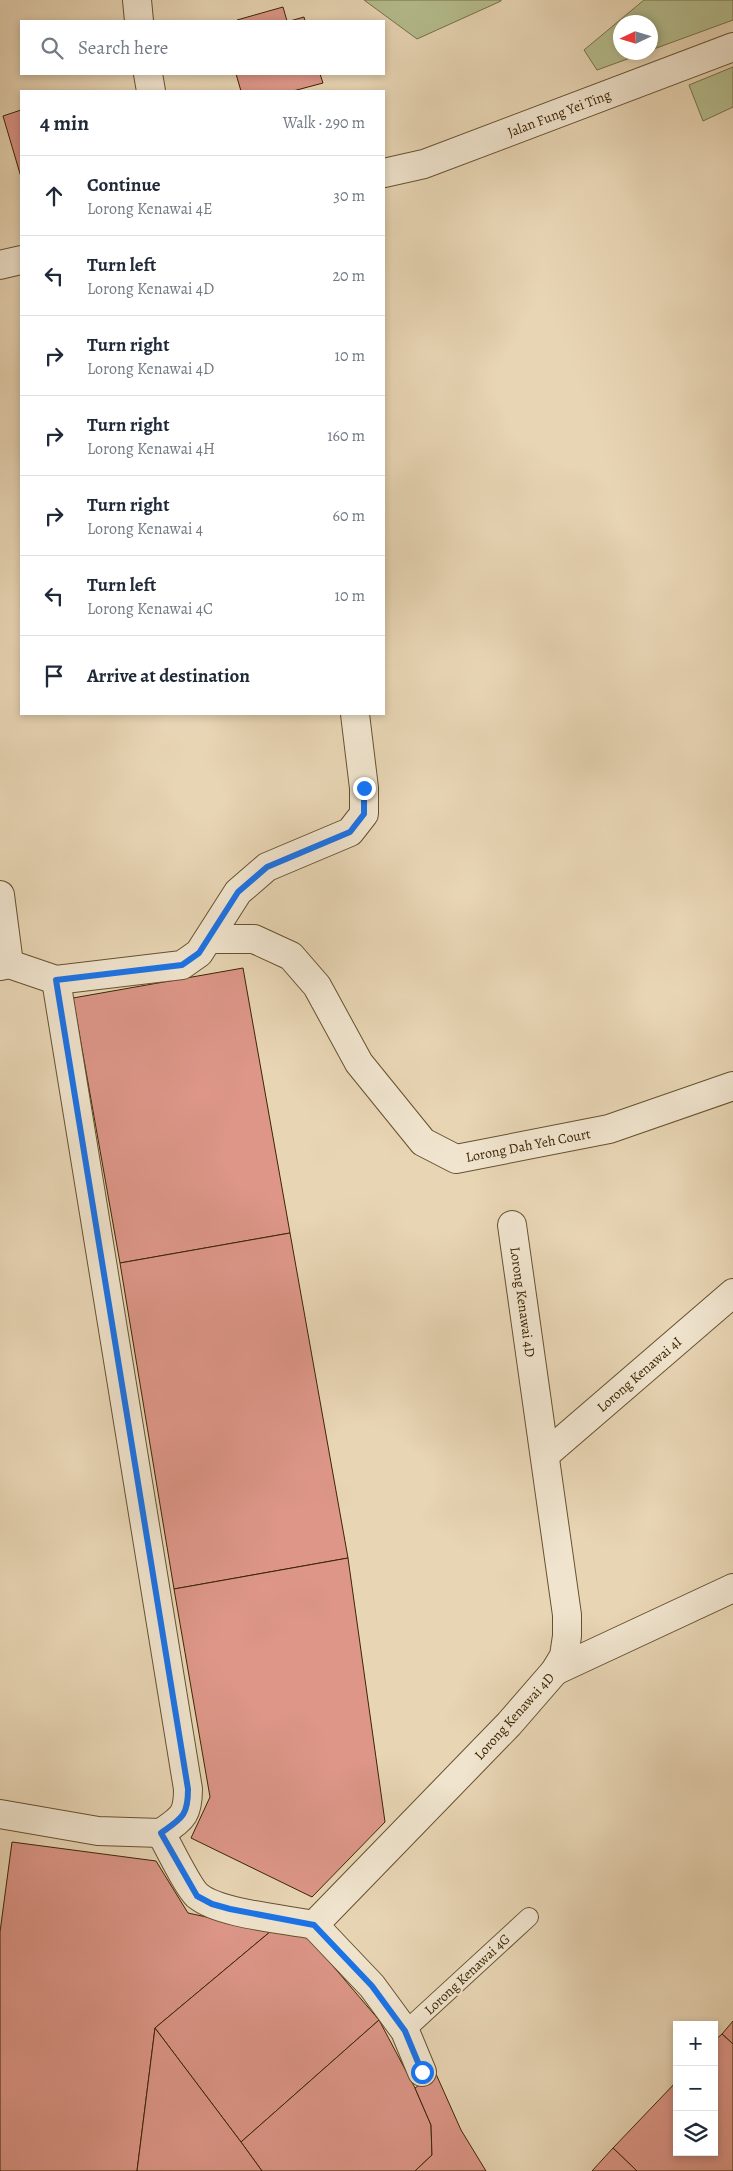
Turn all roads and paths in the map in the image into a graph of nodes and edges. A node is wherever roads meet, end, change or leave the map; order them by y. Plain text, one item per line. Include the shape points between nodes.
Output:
1 (137, 0) edge
2 (139, 20) edge
3 (733, 47) edge
4 (148, 75) edge
5 (152, 90) edge
6 (385, 173) edge
7 (20, 260) edge
8 (0, 265) edge
9 (355, 715) edge
10 (0, 895) edge
11 (210, 939) junction
12 (4, 965) edge
13 (56, 980) junction
14 (733, 1086) edge
15 (512, 1225) dead end
16 (733, 1292) edge
17 (545, 1455) junction
18 (733, 1588) edge
19 (556, 1671) junction
20 (0, 1814) edge
21 (161, 1833) junction
22 (530, 1917) dead end
23 (314, 1925) junction
24 (405, 2031) junction
25 (422, 2072) dead end

1 - 2 street
3 - 6 street, Jalan Fung Yei Ting via 424,164
4 - 5 street
7 - 8 street
9 - 11 street via 364,814 350,832 267,867 238,892
10 - 12 street
11 - 13 street via 199,953 182,965
11 - 14 street, Lorong Dah Yeh Court via 254,939 291,956 317,986 360,1063 423,1142 456,1159 609,1129
12 - 13 street
13 - 21 street via 188,1789 188,1807 178,1821
15 - 17 street, Lorong Kenawai 4D
16 - 17 street, Lorong Kenawai 4I
17 - 19 street, Lorong Kenawai 4D via 567,1622 564,1656
18 - 19 street
19 - 23 street, Lorong Kenawai 4D via 509,1724
20 - 21 street via 98,1831
21 - 23 street via 197,1896 230,1909
22 - 24 lane, Lorong Kenawai 4G
23 - 24 street via 372,1986
24 - 25 street

